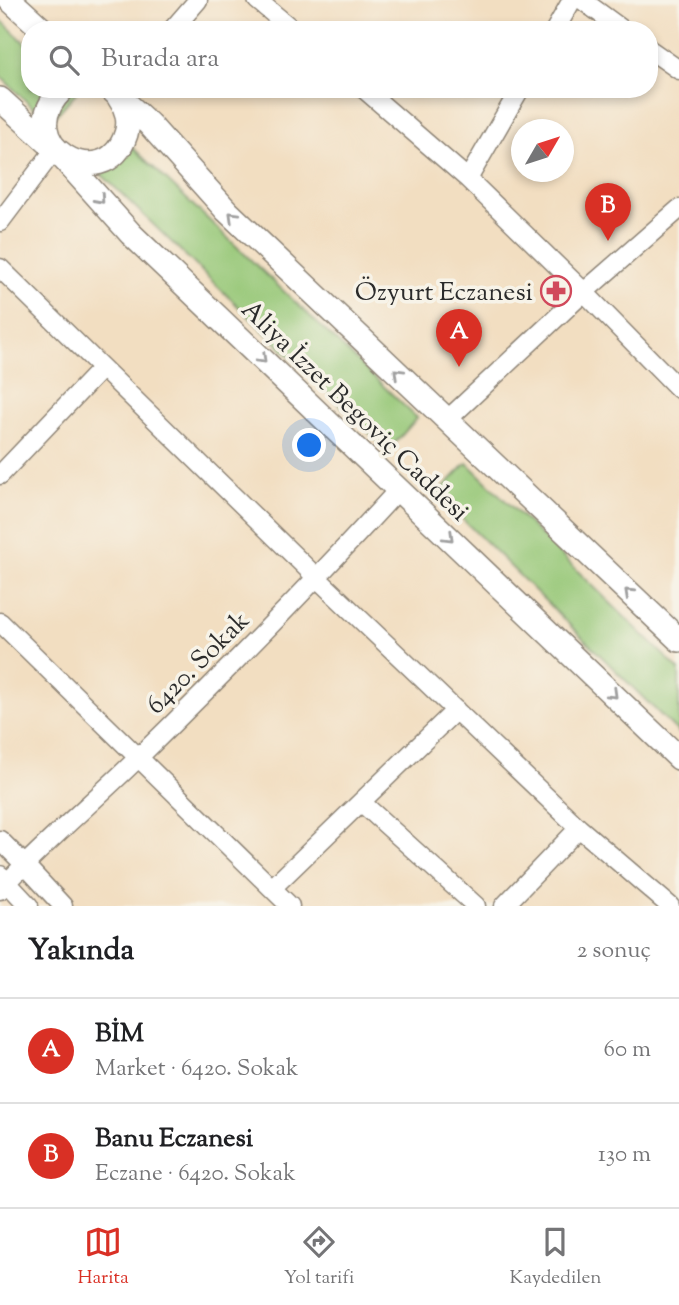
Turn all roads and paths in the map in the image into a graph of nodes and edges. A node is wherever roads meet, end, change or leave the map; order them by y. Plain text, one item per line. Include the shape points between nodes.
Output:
1 (10, 0) edge
2 (198, 0) edge
3 (257, 0) edge
4 (572, 0) edge
5 (582, 0) edge
6 (33, 21) edge
7 (180, 21) edge
8 (282, 21) edge
9 (560, 21) edge
10 (611, 21) edge
11 (658, 56) edge
12 (679, 71) edge
13 (54, 98) edge
14 (119, 98) edge
15 (121, 98) edge
16 (374, 98) edge
17 (515, 98) edge
18 (0, 99) edge
19 (55, 149) junction
20 (468, 178) junction
21 (679, 209) edge
22 (0, 222) edge
23 (0, 268) edge
24 (584, 292) junction
25 (102, 368) junction
26 (679, 389) edge
27 (447, 420) junction
28 (0, 475) edge
29 (399, 489) junction
30 (317, 578) junction
31 (0, 622) edge
32 (679, 640) edge
33 (456, 710) junction
34 (138, 758) junction
35 (679, 758) edge
36 (362, 802) junction
37 (579, 828) junction
38 (0, 840) edge
39 (24, 864) junction
40 (2, 882) edge
41 (272, 888) junction
42 (29, 906) edge
43 (64, 906) edge
44 (290, 906) edge
45 (477, 906) edge
46 (504, 906) edge
47 (670, 906) edge

1 - 6 main road
2 - 7 street
3 - 8 street
4 - 9 street
5 - 10 street
11 - 12 street
13 - 19 main road via 46,124
14 - 19 main road via 128,116 128,130 115,153 91,164 65,158
27 -> 15 main road, Aliya İzzet Begoviç Caddesi via 227,211
16 - 20 street
17 - 20 street
18 - 19 main road, Aliya İzzet Begoviç Caddesi
19 - 22 street
19 -> 29 main road, Aliya İzzet Begoviç Caddesi via 131,234
20 - 24 street
21 - 24 street
23 - 25 street
24 - 26 street
24 - 27 street
25 - 28 street
25 - 30 street
32 -> 27 main road, Aliya İzzet Begoviç Caddesi
29 - 30 street, 6420. Sokak
29 -> 35 main road, Aliya İzzet Begoviç Caddesi
30 - 33 street
30 - 34 street, 6420. Sokak
31 - 34 street
33 - 36 street
33 - 37 street
34 - 39 street, 6420. Sokak
34 - 41 street
36 - 41 street
36 - 45 street
37 - 46 street
37 - 47 street
38 - 39 street
39 - 40 street, 6420. Sokak
39 - 43 street
40 - 42 street
41 - 44 street

